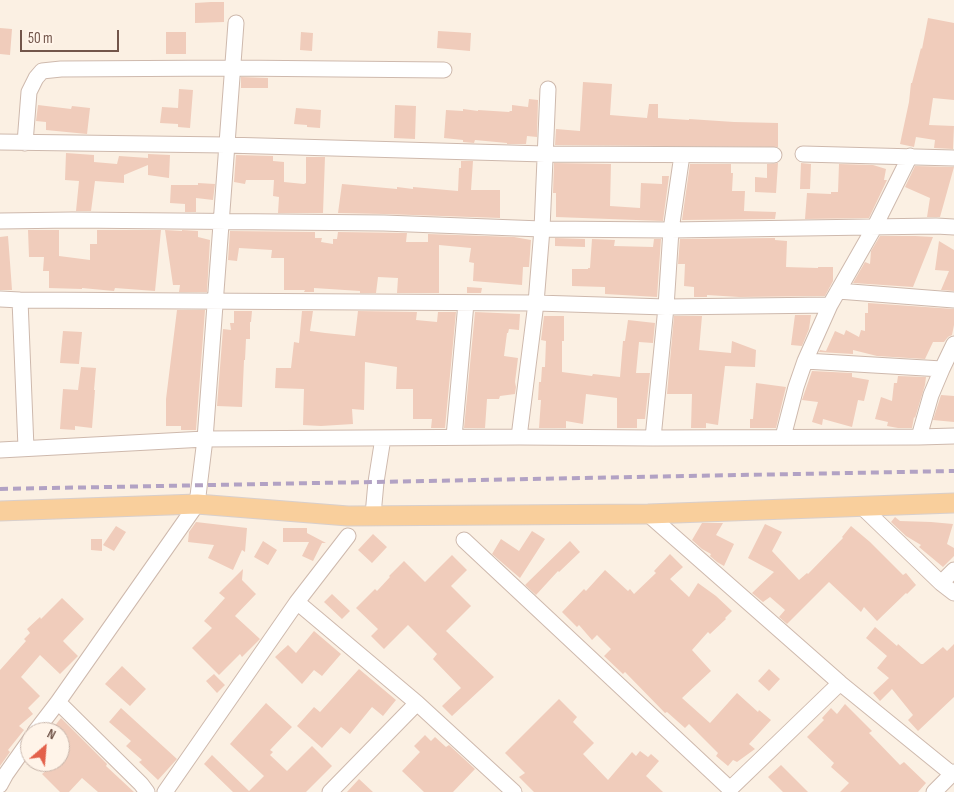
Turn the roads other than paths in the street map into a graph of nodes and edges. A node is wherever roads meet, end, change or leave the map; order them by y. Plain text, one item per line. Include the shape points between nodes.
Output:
1 (236, 23) dead end
2 (232, 68) junction
3 (444, 70) dead end
4 (548, 89) dead end
5 (0, 142) edge
6 (25, 143) junction
7 (226, 145) junction
8 (544, 154) junction
9 (803, 154) dead end
10 (682, 155) junction
11 (774, 155) dead end
12 (910, 156) junction
13 (954, 158) edge
14 (0, 221) edge
15 (220, 222) junction
16 (954, 227) edge
17 (874, 228) junction
18 (542, 229) junction
19 (671, 230) junction
20 (838, 291) junction
21 (0, 299) edge
22 (20, 300) junction
23 (215, 300) junction
24 (954, 300) edge
25 (466, 303) junction
26 (536, 304) junction
27 (830, 305) junction
28 (666, 307) junction
29 (949, 357) edge
30 (805, 361) junction
31 (954, 436) edge
32 (519, 437) junction
33 (783, 437) junction
34 (919, 437) junction
35 (383, 438) junction
36 (454, 438) junction
37 (654, 438) junction
38 (205, 439) junction
39 (26, 448) junction
40 (0, 450) edge
41 (954, 503) edge
42 (196, 504) junction
43 (860, 505) junction
44 (0, 512) edge
45 (648, 514) junction
46 (373, 515) junction
47 (348, 536) dead end
48 (464, 540) dead end
49 (954, 570) edge
50 (941, 582) junction
51 (954, 593) edge
52 (297, 602) junction
53 (840, 683) junction
54 (58, 702) junction
55 (417, 703) junction
56 (43, 722) edge
57 (20, 754) edge
58 (953, 773) edge
59 (0, 785) edge
60 (729, 790) edge
61 (147, 792) edge
62 (165, 792) edge
63 (330, 792) edge
64 (514, 792) edge
65 (934, 792) edge

1 - 2 street
2 - 3 street
2 - 6 street via 42,71 29,92
2 - 7 street
4 - 8 street
5 - 6 street
6 - 7 street
7 - 8 street
7 - 15 street
8 - 10 street
8 - 18 street
9 - 12 street
10 - 11 street
10 - 19 street
12 - 13 street
12 - 17 street
14 - 15 street
15 - 18 street via 384,223
15 - 23 street
16 - 17 street
17 - 19 street
17 - 20 street
18 - 19 street
18 - 26 street
19 - 28 street
20 - 24 street
20 - 27 street
21 - 22 street
22 - 23 street
22 - 39 street
23 - 25 street
23 - 38 street
25 - 26 street
25 - 36 street
26 - 28 street
26 - 32 street
27 - 28 street
27 - 30 street
28 - 37 street
29 - 30 street
29 - 34 street via 931,395
30 - 33 street
31 - 34 street
32 - 36 street
32 - 37 street
33 - 34 street
33 - 37 street
35 - 36 street
35 - 38 street
35 - 46 street
38 - 39 street
38 - 42 street
39 - 40 street
41 - 43 main road
42 - 44 main road
42 - 46 main road via 348,516
42 - 54 street
43 - 45 main road
43 - 50 street
45 - 46 main road
45 - 53 street
47 - 52 street
48 - 60 street
49 - 50 street
50 - 51 street
52 - 55 street
52 - 62 street
53 - 58 street
53 - 60 street
54 - 56 street
54 - 61 street
55 - 63 street
55 - 64 street
57 - 59 street
58 - 65 street

